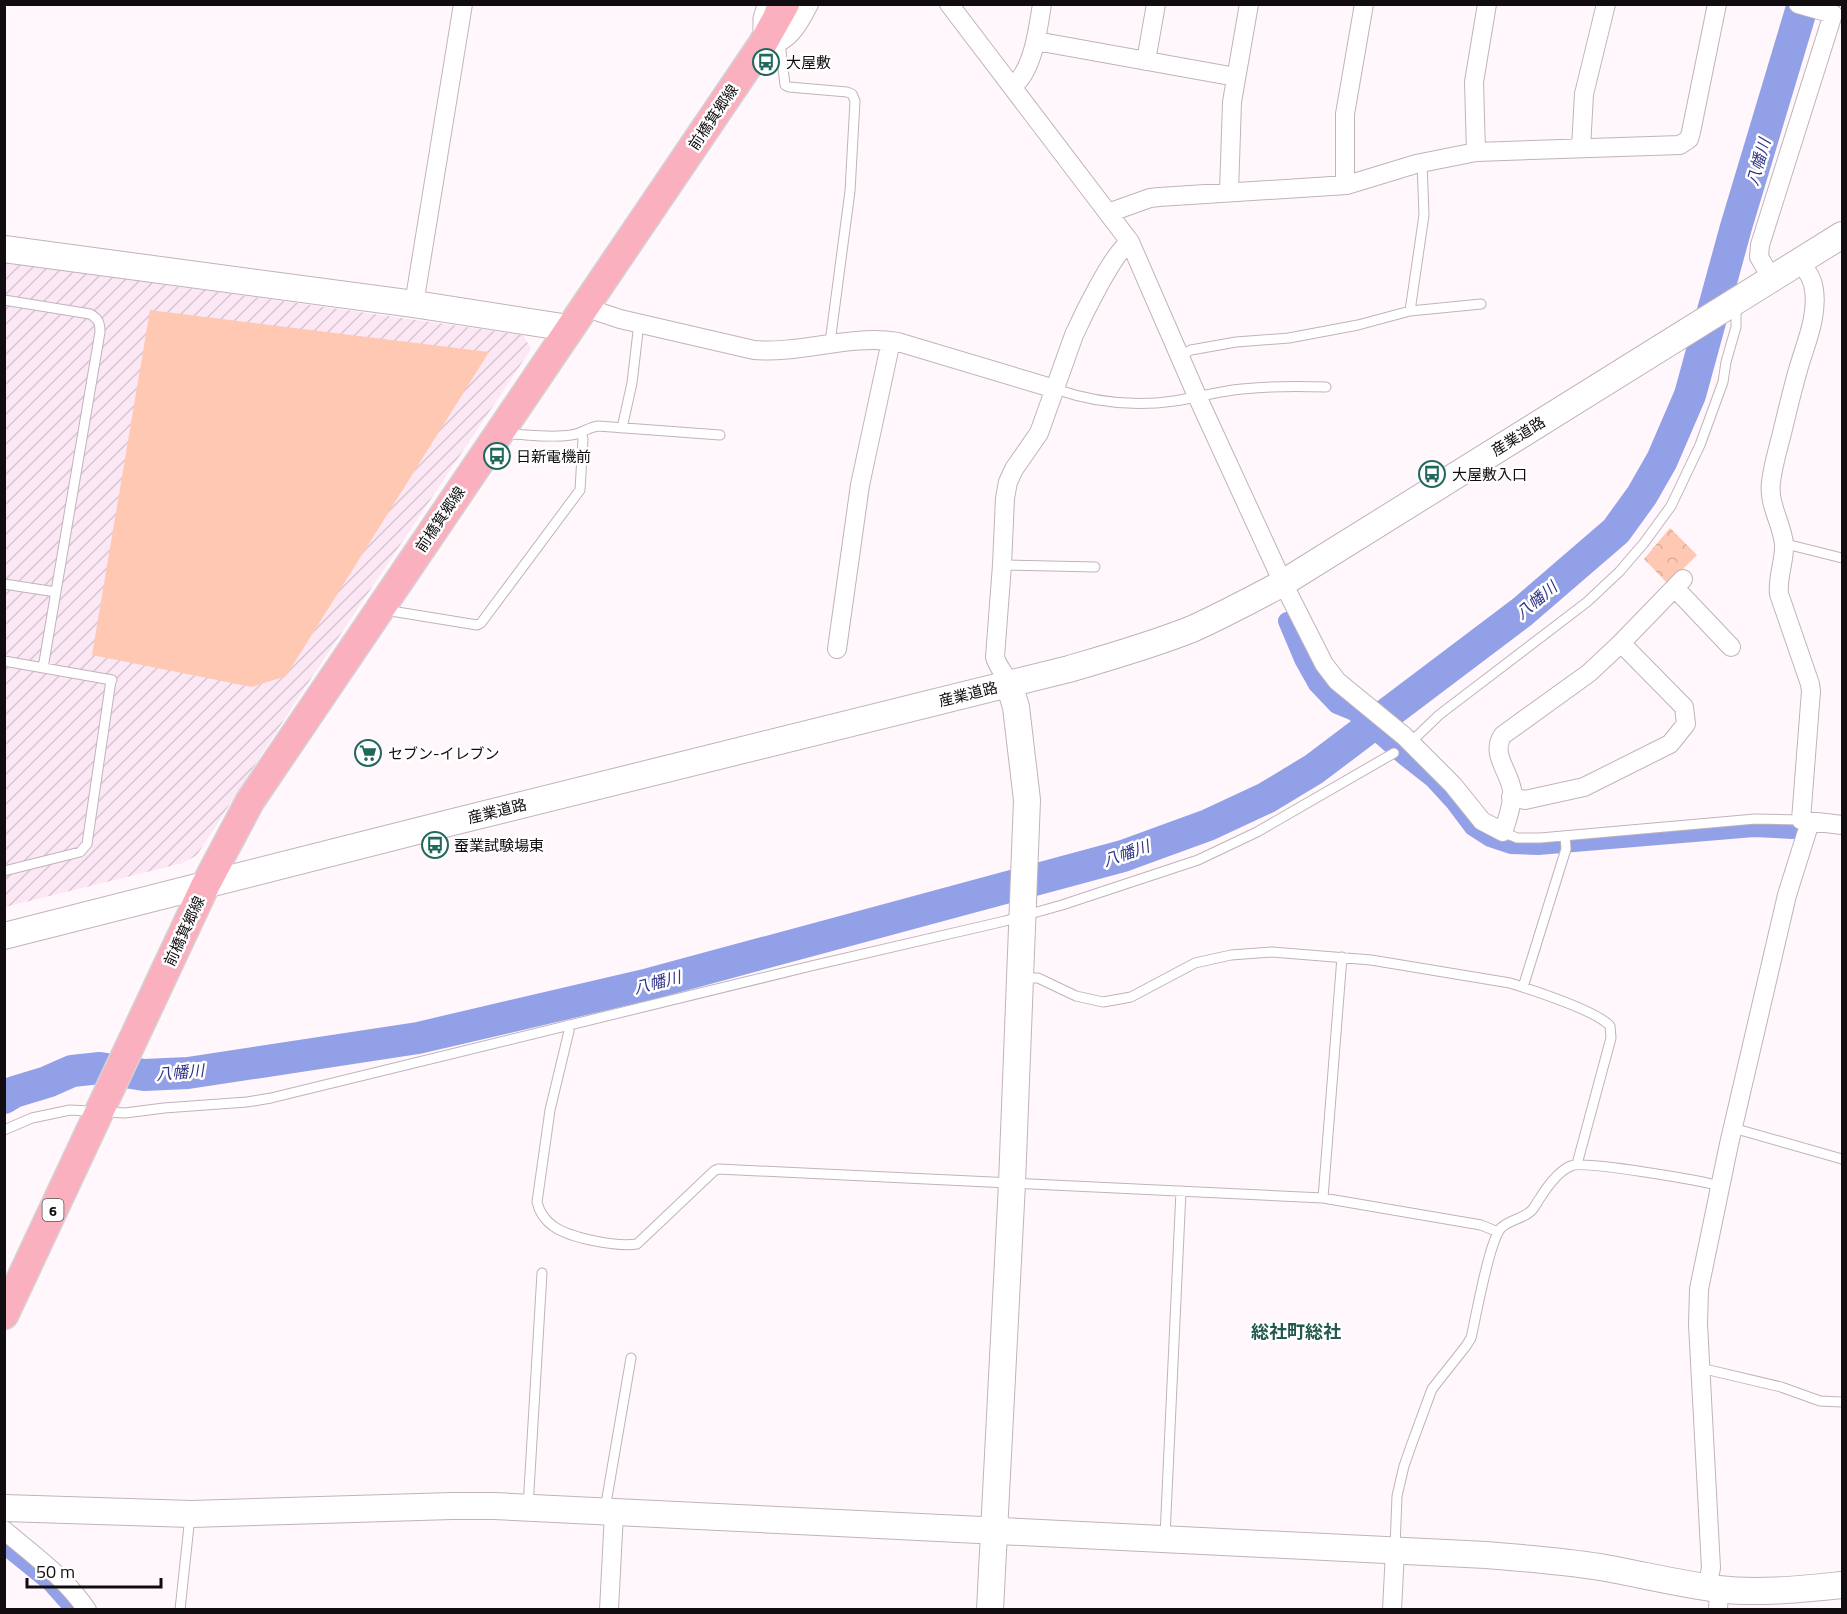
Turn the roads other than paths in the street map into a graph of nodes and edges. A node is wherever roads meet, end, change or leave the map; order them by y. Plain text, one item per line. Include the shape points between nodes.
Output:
1 (464, 4) edge
2 (762, 4) edge
3 (785, 4) edge
4 (808, 4) edge
5 (949, 4) edge
6 (1042, 4) edge
7 (1156, 4) edge
8 (1249, 4) edge
9 (1365, 4) edge
10 (1487, 4) edge
11 (1606, 4) edge
12 (1717, 4) edge
13 (1798, 4) edge
14 (1835, 12) edge
15 (1036, 42) junction
16 (771, 44) junction
17 (1146, 61) junction
18 (1236, 77) junction
19 (1012, 87) junction
20 (1581, 147) junction
21 (1476, 152) junction
22 (1422, 163) junction
23 (1347, 185) junction
24 (1229, 192) junction
25 (1108, 213) junction
26 (1842, 235) edge
27 (1130, 242) junction
28 (4, 249) edge
29 (1800, 262) junction
30 (1772, 279) junction
31 (4, 300) edge
32 (586, 303) junction
33 (1734, 303) junction
34 (414, 304) junction
35 (1481, 304) dead end
36 (1410, 311) junction
37 (639, 323) junction
38 (569, 328) junction
39 (891, 341) junction
40 (832, 344) junction
41 (1180, 356) junction
42 (1326, 387) dead end
43 (1055, 389) junction
44 (1197, 396) junction
45 (502, 427) junction
46 (622, 428) junction
47 (581, 433) junction
48 (720, 435) dead end
49 (1784, 545) junction
50 (1842, 558) edge
51 (1002, 565) junction
52 (1095, 567) dead end
53 (1283, 583) junction
54 (4, 584) edge
55 (56, 592) junction
56 (382, 605) junction
57 (1621, 643) junction
58 (1731, 647) dead end
59 (837, 649) dead end
60 (4, 661) edge
61 (43, 668) junction
62 (1010, 684) junction
63 (1407, 740) junction
64 (1394, 753) dead end
65 (1511, 798) junction
66 (1805, 821) junction
67 (1842, 825) edge
68 (1503, 832) junction
69 (1565, 836) junction
70 (4, 871) edge
71 (205, 886) junction
72 (1023, 912) junction
73 (4, 936) edge
74 (1342, 957) junction
75 (1020, 978) junction
76 (1523, 987) junction
77 (568, 1026) junction
78 (101, 1108) junction
79 (1733, 1128) junction
80 (4, 1130) edge
81 (1842, 1158) edge
82 (1577, 1164) junction
83 (1012, 1183) junction
84 (1720, 1186) junction
85 (1181, 1191) junction
86 (1323, 1198) junction
87 (1498, 1232) junction
88 (542, 1273) dead end
89 (4, 1315) edge
90 (631, 1358) dead end
91 (1701, 1372) junction
92 (1842, 1402) edge
93 (528, 1508) junction
94 (4, 1509) edge
95 (609, 1513) junction
96 (191, 1514) junction
97 (4, 1530) edge
98 (995, 1530) junction
99 (1165, 1539) junction
100 (1395, 1551) junction
101 (1842, 1585) edge
102 (1715, 1595) edge
103 (87, 1610) edge
104 (180, 1610) edge
105 (609, 1610) edge
106 (990, 1610) edge
107 (1392, 1610) edge

1 - 34 street
2 - 16 lane via 759,37
3 - 16 main road, 前橋箕郷線 / 6
4 - 16 street via 795,29
5 - 19 street
6 - 15 street
7 - 17 street
8 - 18 street
9 - 23 street via 1345,114
10 - 21 street via 1474,82
11 - 20 street via 1584,94
12 - 20 street via 1689,139 1680,145
13 - 14 street
14 - 30 street via 1760,245 1759,257
15 - 17 street
15 - 19 street via 1023,75
16 - 32 main road, 前橋箕郷線 / 6
16 - 40 lane via 785,85 847,92 855,101 850,191
17 - 18 street
18 - 24 street
19 - 25 street
20 - 21 street
21 - 22 street
22 - 23 street
22 - 36 lane via 1424,215
23 - 24 street
24 - 25 street via 1150,198
25 - 27 street
26 - 29 street, 産業道路
27 - 41 street
27 - 43 street via 1119,252 1081,320
28 - 34 street
29 - 30 street, 産業道路
29 - 49 street via 1812,280 1815,296 1813,318 1771,482 1772,508
30 - 33 street, 産業道路
31 - 55 lane via 90,314 100,324
32 - 37 street via 596,311
32 - 38 main road, 前橋箕郷線 / 6
33 - 53 street, 産業道路
33 - 63 lane via 1736,327 1708,425 1671,506 1644,543 1587,602
34 - 38 street
35 - 36 lane
36 - 41 lane via 1289,338 1191,350
37 - 40 street via 754,350
37 - 46 lane
38 - 45 main road, 前橋箕郷線 / 6
39 - 40 street
39 - 43 street
39 - 59 street via 860,485
41 - 44 street
42 - 44 lane via 1247,389
43 - 44 lane via 1082,398 1136,404
43 - 51 street via 1039,433 1008,482
44 - 53 street
45 - 47 lane via 512,434
45 - 56 main road, 前橋箕郷線 / 6
46 - 47 lane via 593,427
46 - 48 lane
47 - 56 lane via 580,490 481,623 477,626 390,611
49 - 50 lane
49 - 66 street via 1779,594 1811,691
51 - 52 lane
51 - 62 street via 995,657
53 - 62 street, 産業道路 via 1230,611 1158,641
53 - 63 street via 1324,664 1337,681
54 - 55 lane
55 - 61 lane
56 - 71 main road, 前橋箕郷線 / 6 via 250,801
57 - 58 street via 1679,584
57 - 65 street via 1589,673 1499,739 1497,750 1511,787
57 - 65 street via 1684,707 1686,724 1670,744 1584,787 1525,800
60 - 61 lane
61 - 70 lane via 111,680 87,844 80,852
62 - 71 street, 産業道路
62 - 72 street via 1027,800
63 - 68 street via 1453,785 1482,821
64 - 72 lane via 1257,832 1198,860
65 - 68 street
66 - 67 street
66 - 69 lane via 1755,819
66 - 79 street
68 - 69 lane via 1517,838
69 - 76 lane via 1566,849
71 - 73 street, 産業道路
71 - 78 main road, 前橋箕郷線 / 6
72 - 75 street
72 - 77 lane
74 - 75 lane via 1272,952 1231,955 1195,963 1131,997 1103,1002 1076,996 1038,978
74 - 76 lane
74 - 86 lane
75 - 83 street
76 - 82 lane via 1599,1017 1610,1026 1611,1038
77 - 78 lane via 271,1098 124,1113
77 - 83 lane via 550,1110 537,1202 547,1222 559,1230 607,1244 637,1244 718,1169
78 - 80 lane via 46,1114
78 - 89 main road, 6
79 - 81 lane
79 - 84 street
82 - 84 lane
82 - 87 lane via 1553,1181 1532,1210 1507,1222
83 - 85 lane
83 - 98 street
84 - 91 street via 1699,1289
85 - 86 lane
85 - 99 lane
86 - 87 lane via 1480,1225
87 - 100 lane via 1471,1338 1432,1389 1404,1466 1397,1496
88 - 93 lane
90 - 95 lane via 607,1489
91 - 92 lane via 1710,1370 1820,1401
91 - 102 street
93 - 95 street
93 - 96 street via 452,1506
94 - 96 street
95 - 98 street
95 - 105 street
96 - 104 lane
97 - 103 street via 56,1574
98 - 99 street
98 - 106 street
99 - 100 street
100 - 102 street via 1565,1562
100 - 107 street
101 - 102 street

